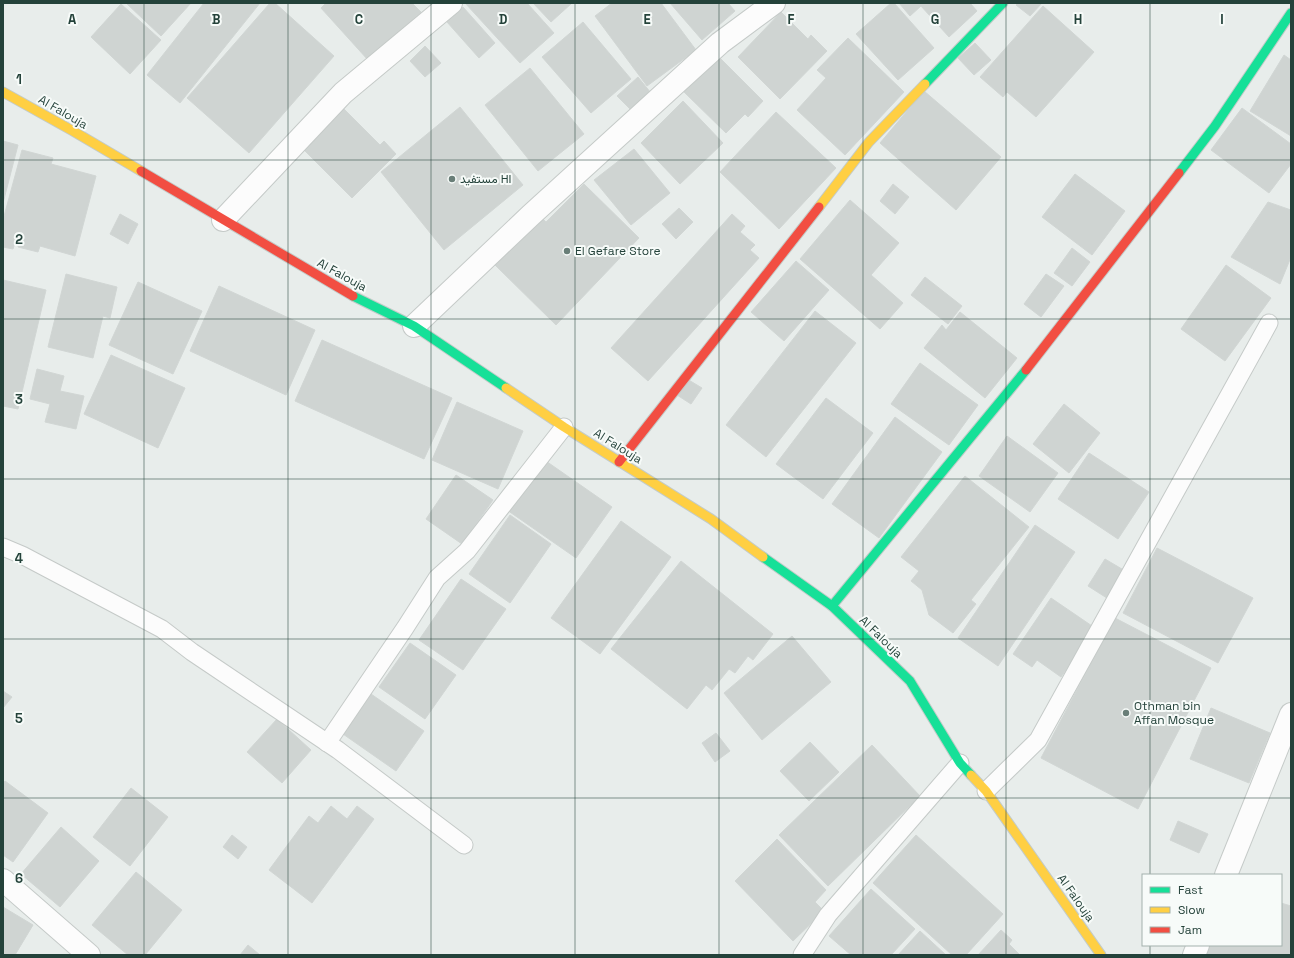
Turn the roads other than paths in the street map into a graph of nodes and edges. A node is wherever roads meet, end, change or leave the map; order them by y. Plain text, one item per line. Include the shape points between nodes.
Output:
1 (452, 3) edge
2 (774, 3) edge
3 (1003, 3) edge
4 (1291, 13) edge
5 (3, 92) edge
6 (223, 220) junction
7 (1269, 323) dead end
8 (414, 326) junction
9 (564, 427) junction
10 (619, 462) junction
11 (3, 547) edge
12 (832, 606) junction
13 (1291, 714) edge
14 (327, 743) junction
15 (960, 763) junction
16 (986, 791) junction
17 (464, 845) dead end
18 (1226, 874) edge
19 (3, 880) edge
20 (89, 955) edge
21 (802, 955) edge
22 (1101, 955) edge

1 - 6 street via 343,93
2 - 8 street via 714,48 530,215
3 - 10 main road via 869,142
4 - 12 main road via 1215,126 1035,359
5 - 6 main road, Al Falouja
6 - 8 main road, Al Falouja via 349,294
7 - 16 lane via 1038,740
8 - 9 main road, Al Falouja
9 - 10 main road, Al Falouja
9 - 14 lane via 467,551 436,578
10 - 12 main road, Al Falouja via 711,519
11 - 14 lane via 162,629
12 - 15 main road, Al Falouja via 910,681
13 - 18 street
14 - 17 lane
15 - 16 main road, Al Falouja
15 - 21 lane via 828,914
16 - 22 main road, Al Falouja
19 - 20 street

